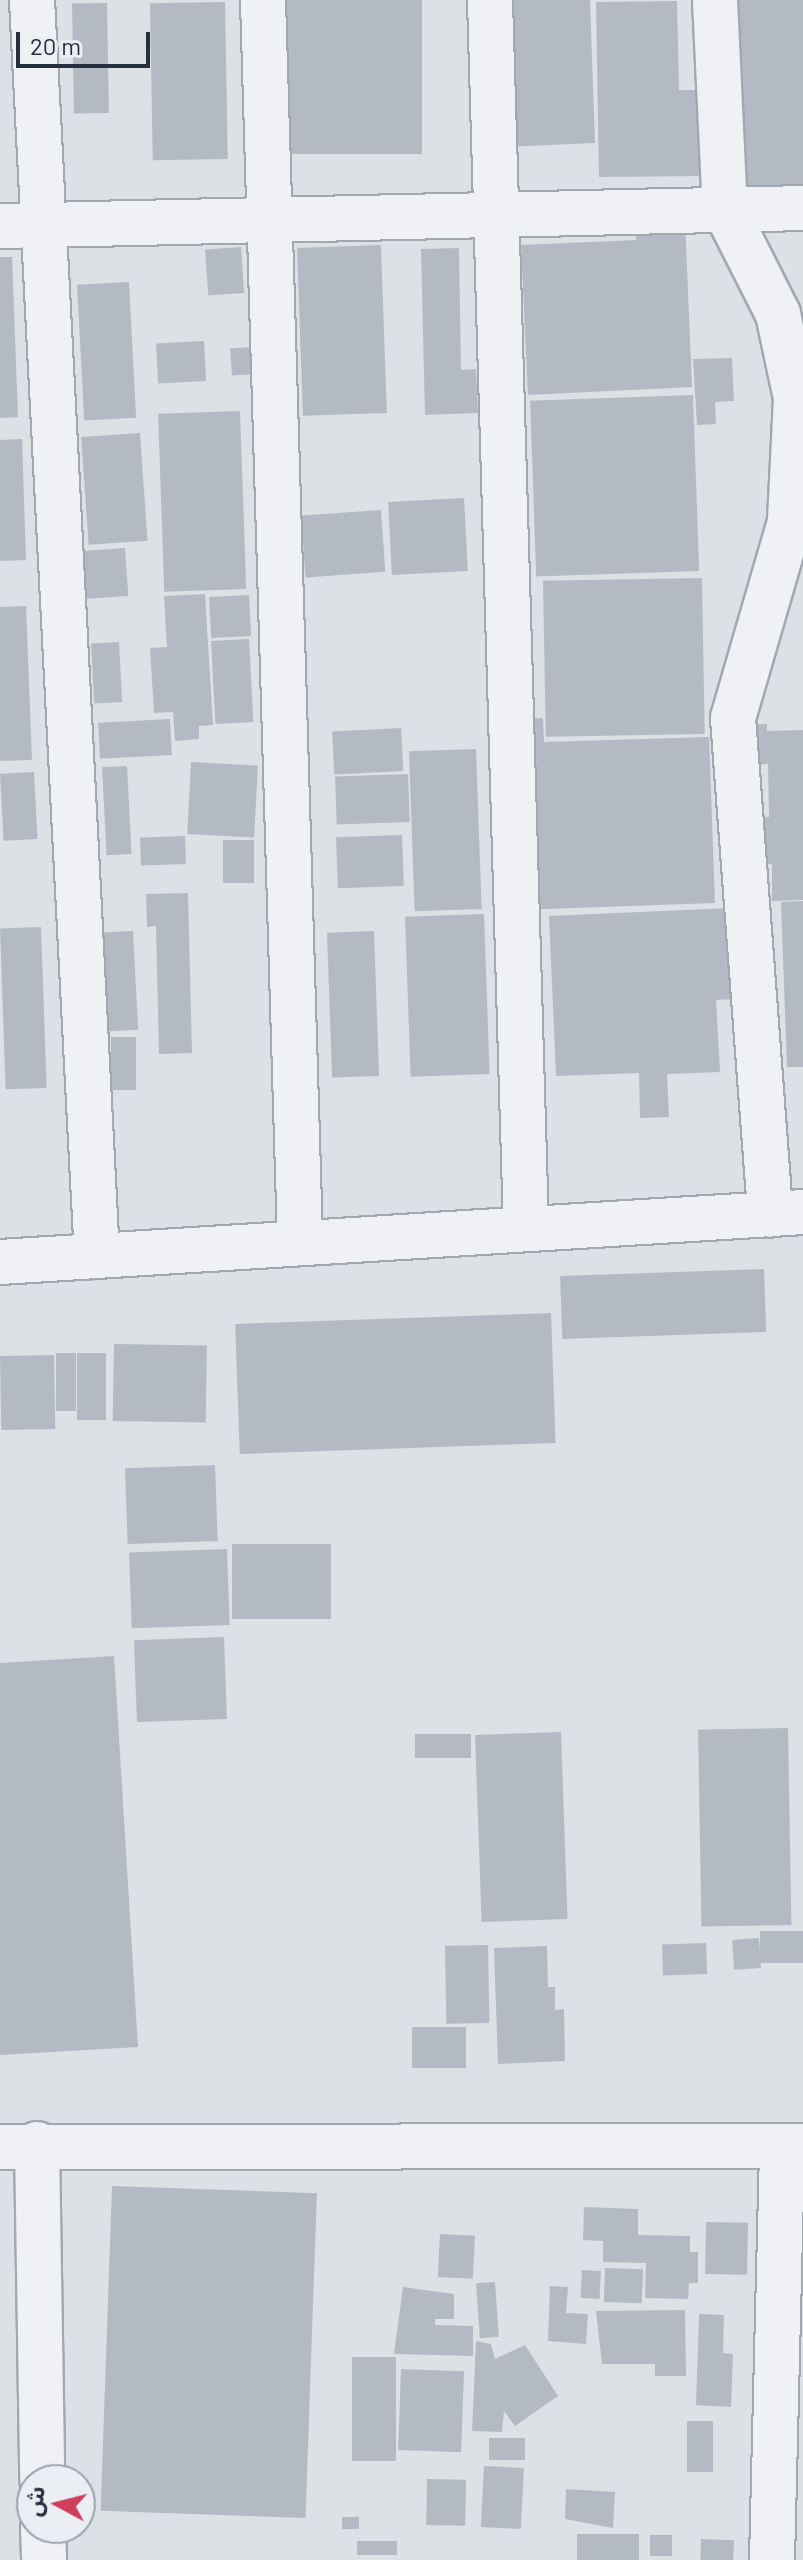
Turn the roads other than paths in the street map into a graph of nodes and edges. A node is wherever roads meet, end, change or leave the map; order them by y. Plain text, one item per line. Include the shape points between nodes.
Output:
1 (32, 0) edge
2 (263, 0) edge
3 (490, 0) edge
4 (715, 0) edge
5 (803, 208) edge
6 (725, 209) junction
7 (499, 212) junction
8 (275, 220) junction
9 (44, 225) junction
10 (0, 226) edge
11 (787, 1214) edge
12 (526, 1227) junction
13 (300, 1243) junction
14 (97, 1256) junction
15 (0, 1262) edge
16 (19, 2146) edge
17 (792, 2146) edge
18 (41, 2464) edge
19 (772, 2560) edge

1 - 9 street
2 - 8 street
3 - 7 street
4 - 6 street
5 - 6 street
6 - 7 street
6 - 11 street via 778,314 796,398 790,522 733,718
7 - 8 street
7 - 12 street via 508,795
8 - 9 street
8 - 13 street
9 - 10 street
9 - 14 street
11 - 12 street
12 - 13 street
13 - 14 street
14 - 15 street
16 - 17 street
16 - 18 street
17 - 19 street

